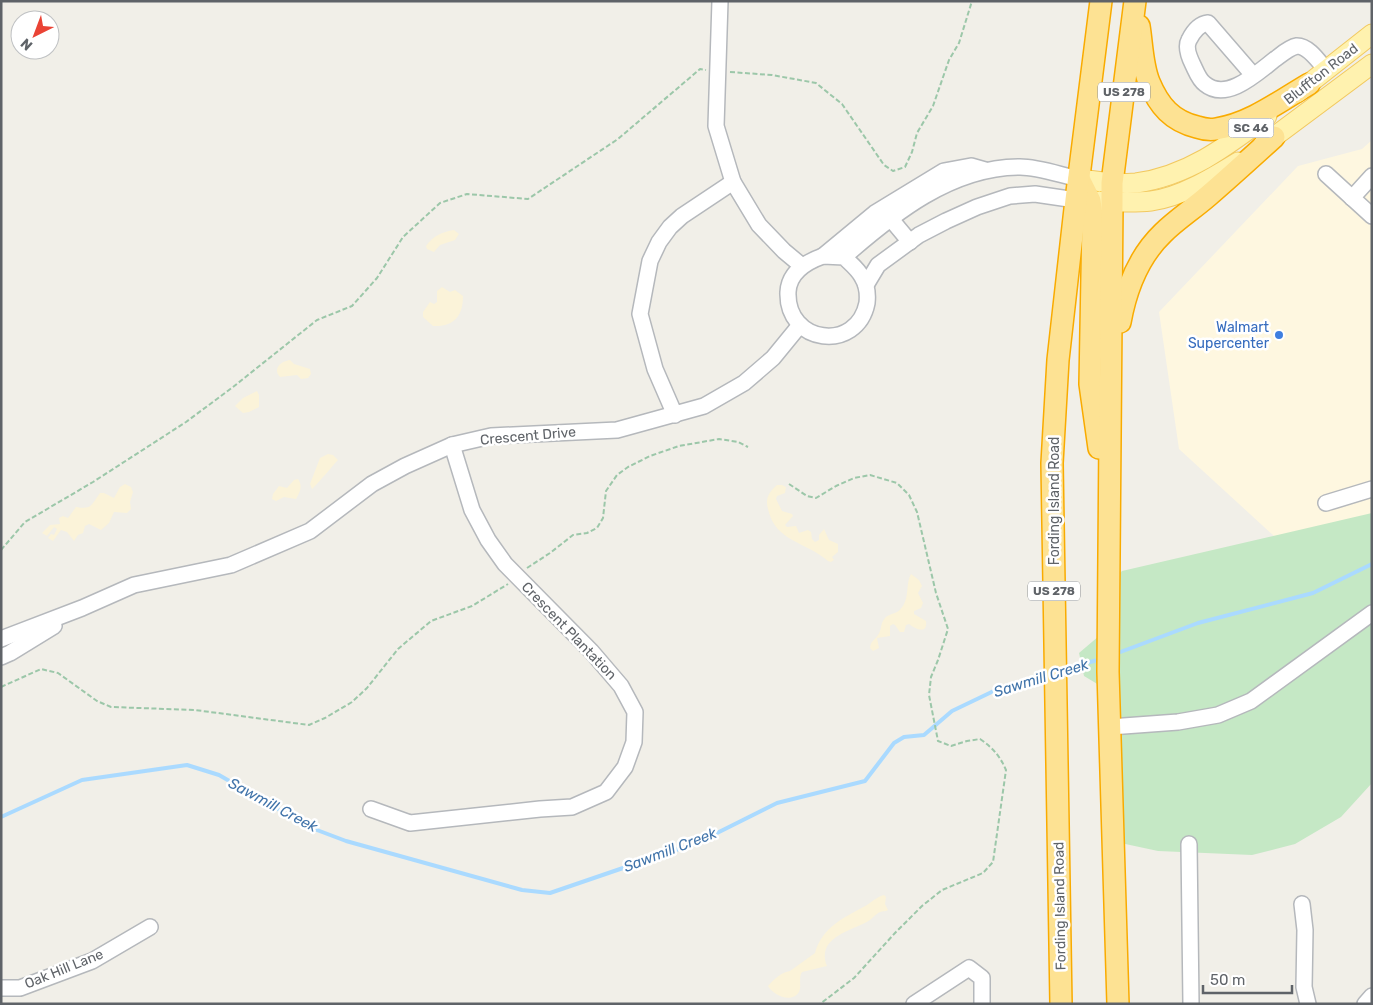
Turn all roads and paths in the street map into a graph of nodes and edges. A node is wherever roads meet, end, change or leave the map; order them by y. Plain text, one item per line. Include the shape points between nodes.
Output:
1 (720, 1) edge
2 (972, 1) edge
3 (1101, 1) edge
4 (1135, 1) edge
5 (1372, 34) edge
6 (1372, 64) edge
7 (1326, 70) junction
8 (718, 71) junction
9 (1253, 75) junction
10 (1309, 84) junction
11 (1274, 137) junction
12 (989, 171) junction
13 (1326, 174) dead end
14 (1372, 176) edge
15 (1079, 179) junction
16 (733, 182) junction
17 (1112, 192) junction
18 (1352, 198) junction
19 (1083, 200) junction
20 (1372, 216) edge
21 (890, 218) junction
22 (910, 242) junction
23 (823, 256) junction
24 (844, 257) junction
25 (802, 266) junction
26 (866, 285) junction
27 (800, 325) junction
28 (1110, 376) junction
29 (675, 415) junction
30 (452, 445) junction
31 (748, 447) dead end
32 (789, 484) dead end
33 (1372, 489) edge
34 (1326, 503) dead end
35 (1109, 518) junction
36 (1, 550) edge
37 (516, 577) junction
38 (82, 608) junction
39 (1372, 613) edge
40 (1, 638) edge
41 (1, 657) edge
42 (1, 687) edge
43 (1110, 727) junction
44 (371, 808) dead end
45 (1189, 844) dead end
46 (1302, 904) dead end
47 (150, 927) dead end
48 (1060, 931) junction
49 (1, 988) edge
50 (1372, 996) edge
51 (820, 1004) edge
52 (914, 1004) edge
53 (982, 1004) edge
54 (1061, 1004) edge
55 (1069, 1004) edge
56 (1118, 1004) edge
57 (1191, 1004) edge
58 (1308, 1004) edge
59 (1365, 1004) edge

1 - 8 street
2 - 8 path via 934,106 917,133 904,167 894,171 884,165 842,104 816,83 772,75
3 - 15 highway, Fording Island Road / US 278
4 - 10 highway via 1149,81 1161,106 1179,121 1214,130 1229,126 1256,115
4 - 17 highway, US 278
5 - 7 main road, Bluffton Road / SC 46
6 - 11 main road, Bluffton Road / SC 46
7 - 9 street via 1310,52 1296,46
7 - 10 main road, Bluffton Road / SC 46
8 - 16 street via 716,126
8 - 36 path via 700,69 618,139 528,199 467,194 440,203 403,237 377,278 352,306 317,320 186,422 25,522
9 - 9 street via 1227,90 1205,84 1189,58 1187,44 1192,33 1208,23
10 - 17 main road, Bluffton Road / SC 46 via 1228,145 1193,166
11 - 17 main road, Bluffton Road / SC 46 via 1237,163 1172,195 1152,200
11 - 28 highway via 1163,233 1149,250 1128,287
12 - 15 street via 1022,167
12 - 21 street via 941,188
12 - 23 street via 971,166 944,170 876,213
13 - 18 street
14 - 18 street
15 - 17 main road, Bluffton Road / SC 46
15 - 19 highway, Fording Island Road / US 278
16 - 25 street via 759,225
16 - 29 street via 670,227 650,261 640,314 655,368
17 - 19 main road, Bluffton Road / SC 46
17 - 28 highway, US 278
18 - 20 street
19 - 22 street via 1035,194 1010,196 946,221
19 - 35 highway via 1093,222 1090,384
19 - 48 highway, Fording Island Road / US 278 via 1058,360 1052,463
21 - 22 street
21 - 24 street
22 - 26 street via 878,265
23 - 24 street
23 - 25 street
24 - 26 street
25 - 27 street via 788,288 788,302
26 - 27 street via 865,311 849,331 823,336 810,333
27 - 29 street, Crescent Drive via 773,358 744,383 704,406
28 - 35 highway, US 278
29 - 30 street, Crescent Drive via 617,430 491,436
30 - 37 street, Crescent Plantation via 472,510 488,540
30 - 38 street, Crescent Drive via 372,484 310,531 230,565 134,585
31 - 37 path via 719,439 680,446 628,467 616,475 606,491 603,518 597,528 573,535
32 - 51 path via 806,496 816,498 854,478 870,475 897,483 909,495 917,512 948,629 931,677 929,695 938,741 951,746 980,739 993,748 1006,770 992,862 983,873 942,890 908,920 854,978
33 - 34 street
35 - 43 highway, US 278
37 - 42 path via 472,606 432,621 398,649 368,688 352,702 308,725 195,710 111,707 97,701 58,673 41,669
37 - 44 street, Crescent Plantation via 591,650 622,686 635,712 634,742 625,767 606,792 572,807 410,823
38 - 40 street, Crescent Drive
38 - 41 street, Crescent Drive
39 - 43 street via 1251,701 1218,715 1178,722
43 - 56 highway, US 278
45 - 57 street
46 - 58 street via 1304,987
47 - 49 street, Oak Hill Lane via 92,961 20,988
48 - 54 highway, Fording Island Road / US 278
48 - 55 highway
50 - 59 street
52 - 53 street via 969,968 982,978

